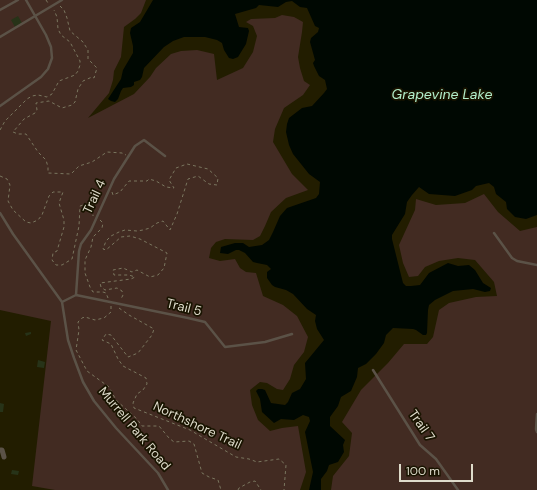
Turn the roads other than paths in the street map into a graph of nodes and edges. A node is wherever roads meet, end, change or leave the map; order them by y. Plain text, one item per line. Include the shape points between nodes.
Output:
1 (18, 0) edge
2 (26, 0) edge
3 (62, 0) edge
4 (0, 10) edge
5 (36, 16) junction
6 (1, 36) edge
7 (0, 106) edge
8 (165, 156) dead end
9 (0, 213) edge
10 (494, 233) dead end
11 (537, 265) edge
12 (76, 295) junction
13 (62, 302) junction
14 (292, 334) dead end
15 (373, 370) dead end
16 (537, 414) edge
17 (537, 432) edge
18 (0, 450) edge
19 (4, 457) dead end
20 (168, 490) edge
21 (458, 490) edge

1 - 4 lane
2 - 5 lane
3 - 5 lane
5 - 6 lane
5 - 7 lane via 51,47 52,58 48,69 41,77
8 - 12 lane, Trail 4 via 144,140 135,146 114,179 91,230 81,244
9 - 13 lane, Murrell Park Road
10 - 11 lane via 509,256 517,261
12 - 13 lane
12 - 14 lane, Trail 5 via 205,322 225,347 265,342
13 - 20 lane, Murrell Park Road via 68,340 83,382 105,416 158,473
15 - 21 lane, Trail 7 via 420,445 436,459
16 - 17 lane
18 - 19 street

